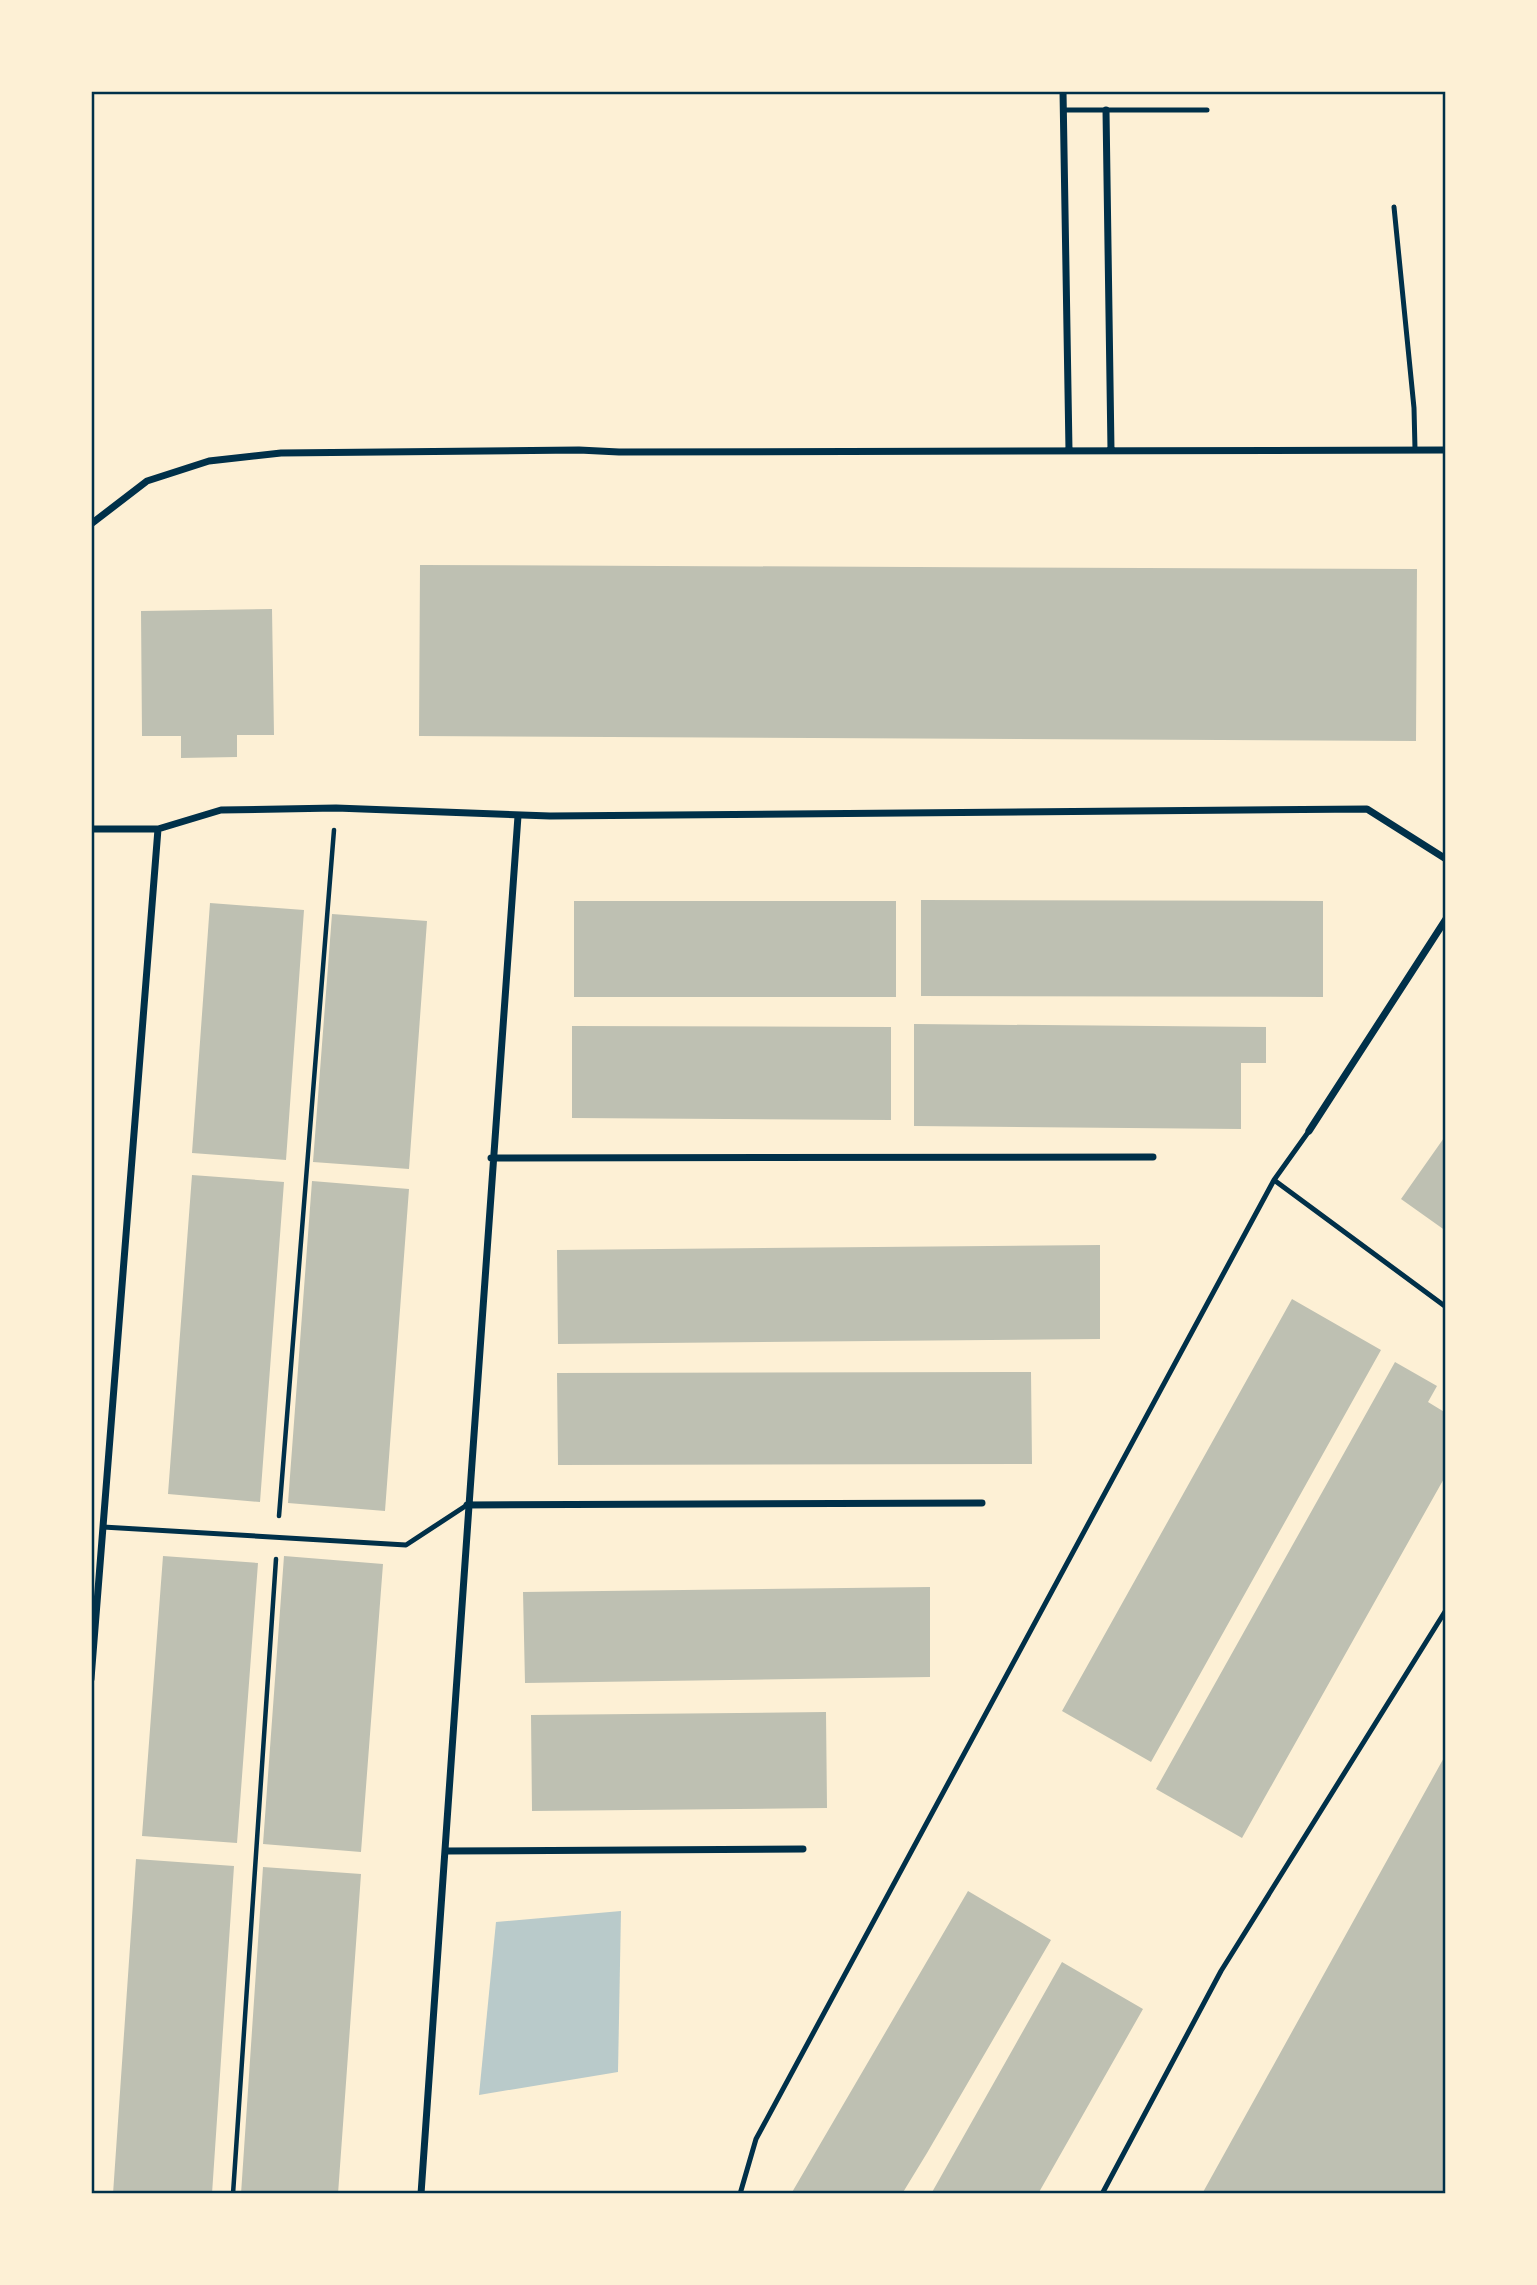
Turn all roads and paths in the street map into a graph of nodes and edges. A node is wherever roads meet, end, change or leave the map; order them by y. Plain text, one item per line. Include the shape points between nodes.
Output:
1 (1063, 91) edge
2 (1063, 110) junction
3 (1106, 110) junction
4 (1207, 110) dead end
5 (1394, 207) dead end
6 (1415, 449) junction
7 (1069, 450) junction
8 (1111, 450) junction
9 (1446, 450) edge
10 (91, 524) edge
11 (336, 808) junction
12 (518, 816) junction
13 (91, 829) edge
14 (158, 829) junction
15 (1446, 859) edge
16 (1446, 919) edge
17 (1308, 1131) joint
18 (1153, 1157) dead end
19 (491, 1158) junction
20 (1274, 1180) junction
21 (1446, 1307) edge
22 (982, 1503) dead end
23 (467, 1505) junction
24 (103, 1527) junction
25 (277, 1537) junction
26 (1446, 1610) edge
27 (91, 1679) edge
28 (803, 1849) dead end
29 (446, 1851) junction
30 (233, 2194) edge
31 (421, 2194) edge
32 (740, 2194) edge
33 (1102, 2194) edge

1 - 2 street
2 - 3 lane
2 - 7 street
3 - 4 lane
3 - 8 street
5 - 6 lane
6 - 8 street
6 - 9 street
7 - 8 street
7 - 10 street via 281,453 209,461 147,481
11 - 12 street
11 - 14 street via 221,810
11 - 25 path
12 - 15 street via 1367,809
12 - 19 street
13 - 14 street
14 - 24 street
16 - 17 street
17 - 20 lane
18 - 19 street
19 - 23 street
20 - 21 lane
20 - 32 lane via 756,2139
22 - 23 street
23 - 25 lane via 406,1545
23 - 29 street
24 - 25 lane
24 - 27 street
25 - 30 path
26 - 33 lane via 1221,1971
28 - 29 street
29 - 31 street

